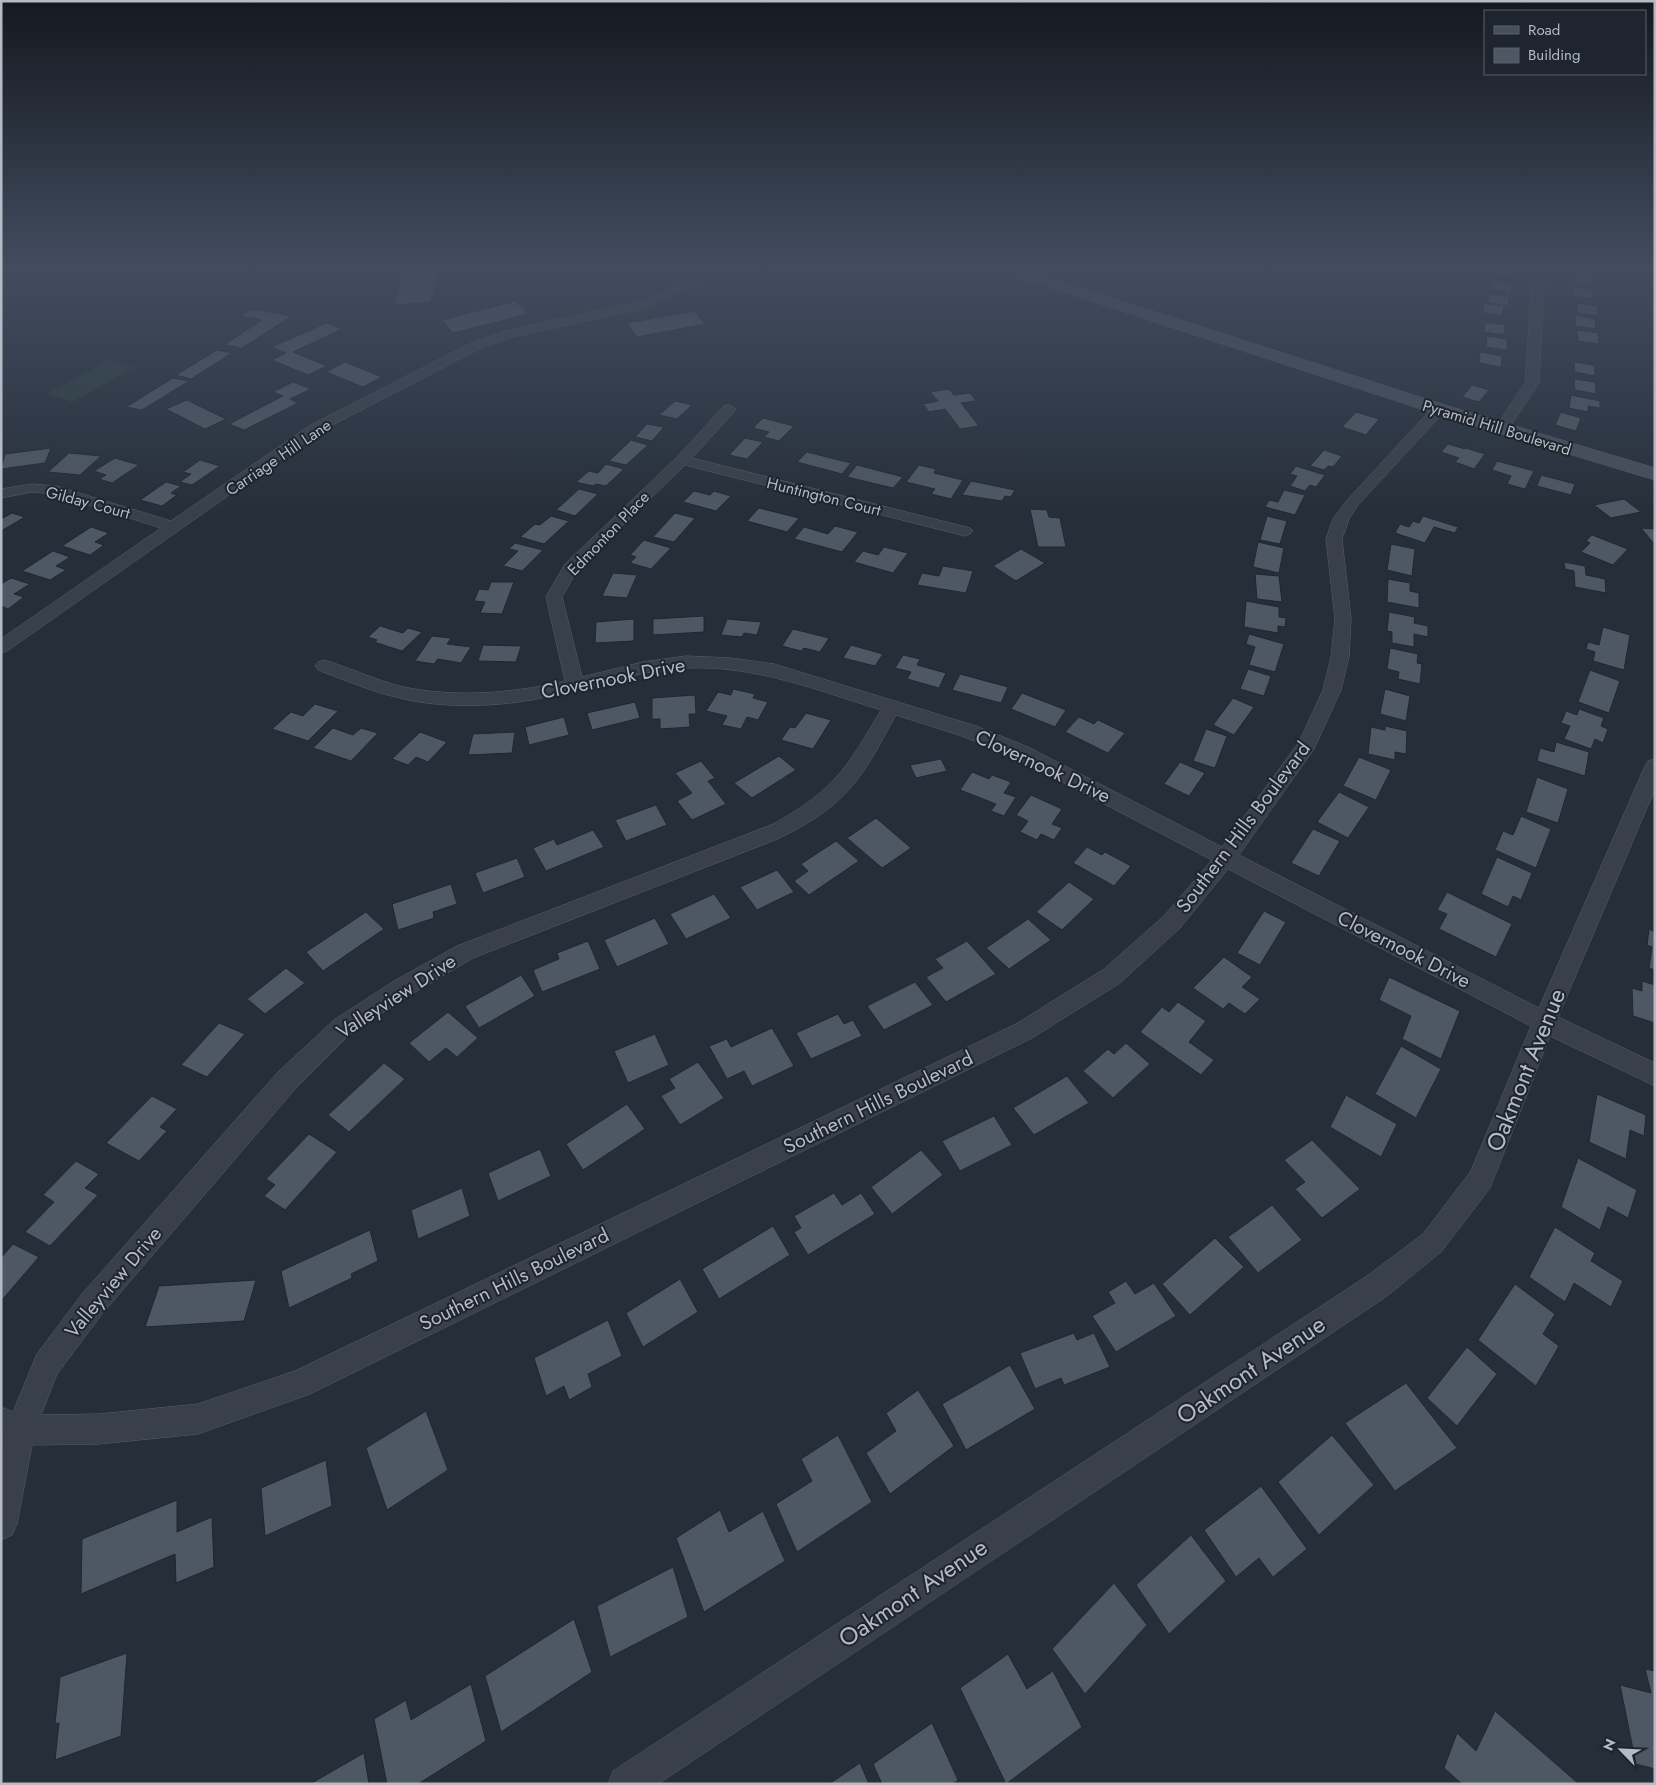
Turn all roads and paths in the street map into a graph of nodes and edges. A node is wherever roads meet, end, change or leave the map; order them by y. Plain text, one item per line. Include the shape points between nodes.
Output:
1 (469, 349) edge
2 (1253, 349) edge
3 (1534, 349) edge
4 (729, 409) dead end
5 (1439, 410) junction
6 (1502, 428) junction
7 (682, 460) junction
8 (1655, 474) edge
9 (1, 494) edge
10 (174, 527) junction
11 (965, 531) dead end
12 (1, 647) edge
13 (324, 666) dead end
14 (575, 684) junction
15 (891, 708) junction
16 (1655, 766) edge
17 (1226, 857) junction
18 (1544, 1022) junction
19 (1655, 1075) edge
20 (11, 1426) edge
21 (1, 1524) edge
22 (626, 1784) edge

1 - 10 street, Carriage Hill Lane via 314,430
2 - 5 main road, Pyramid Hill Boulevard
3 - 6 street via 1532,383
4 - 7 street, Edmonton Place
5 - 6 main road, Pyramid Hill Boulevard
5 - 17 street, Southern Hills Boulevard via 1353,502 1342,519 1334,539 1343,619 1340,657 1332,690 1307,744
6 - 8 main road, Pyramid Hill Boulevard
7 - 11 street, Huntington Court
7 - 14 street, Edmonton Place via 570,567 554,597
9 - 10 street, Gilday Court via 32,488 56,490
10 - 12 street, Carriage Hill Lane
13 - 14 street, Clovernook Drive via 402,693 444,698 491,698 544,692
14 - 15 street, Clovernook Drive via 686,662 731,664 774,670
15 - 17 street, Clovernook Drive via 969,731 1021,752
15 - 20 street, Valleyview Drive via 844,783 794,822 768,835 465,952 342,1027 287,1080 92,1304 47,1364
16 - 18 street, Oakmont Avenue
17 - 18 street, Clovernook Drive
17 - 20 street, Southern Hills Boulevard via 1172,922 1112,976 1024,1030 300,1384 198,1419 99,1429
18 - 19 street, Clovernook Drive
18 - 22 street, Oakmont Avenue via 1481,1179 1432,1243 1377,1286
20 - 21 street, Valleyview Drive

